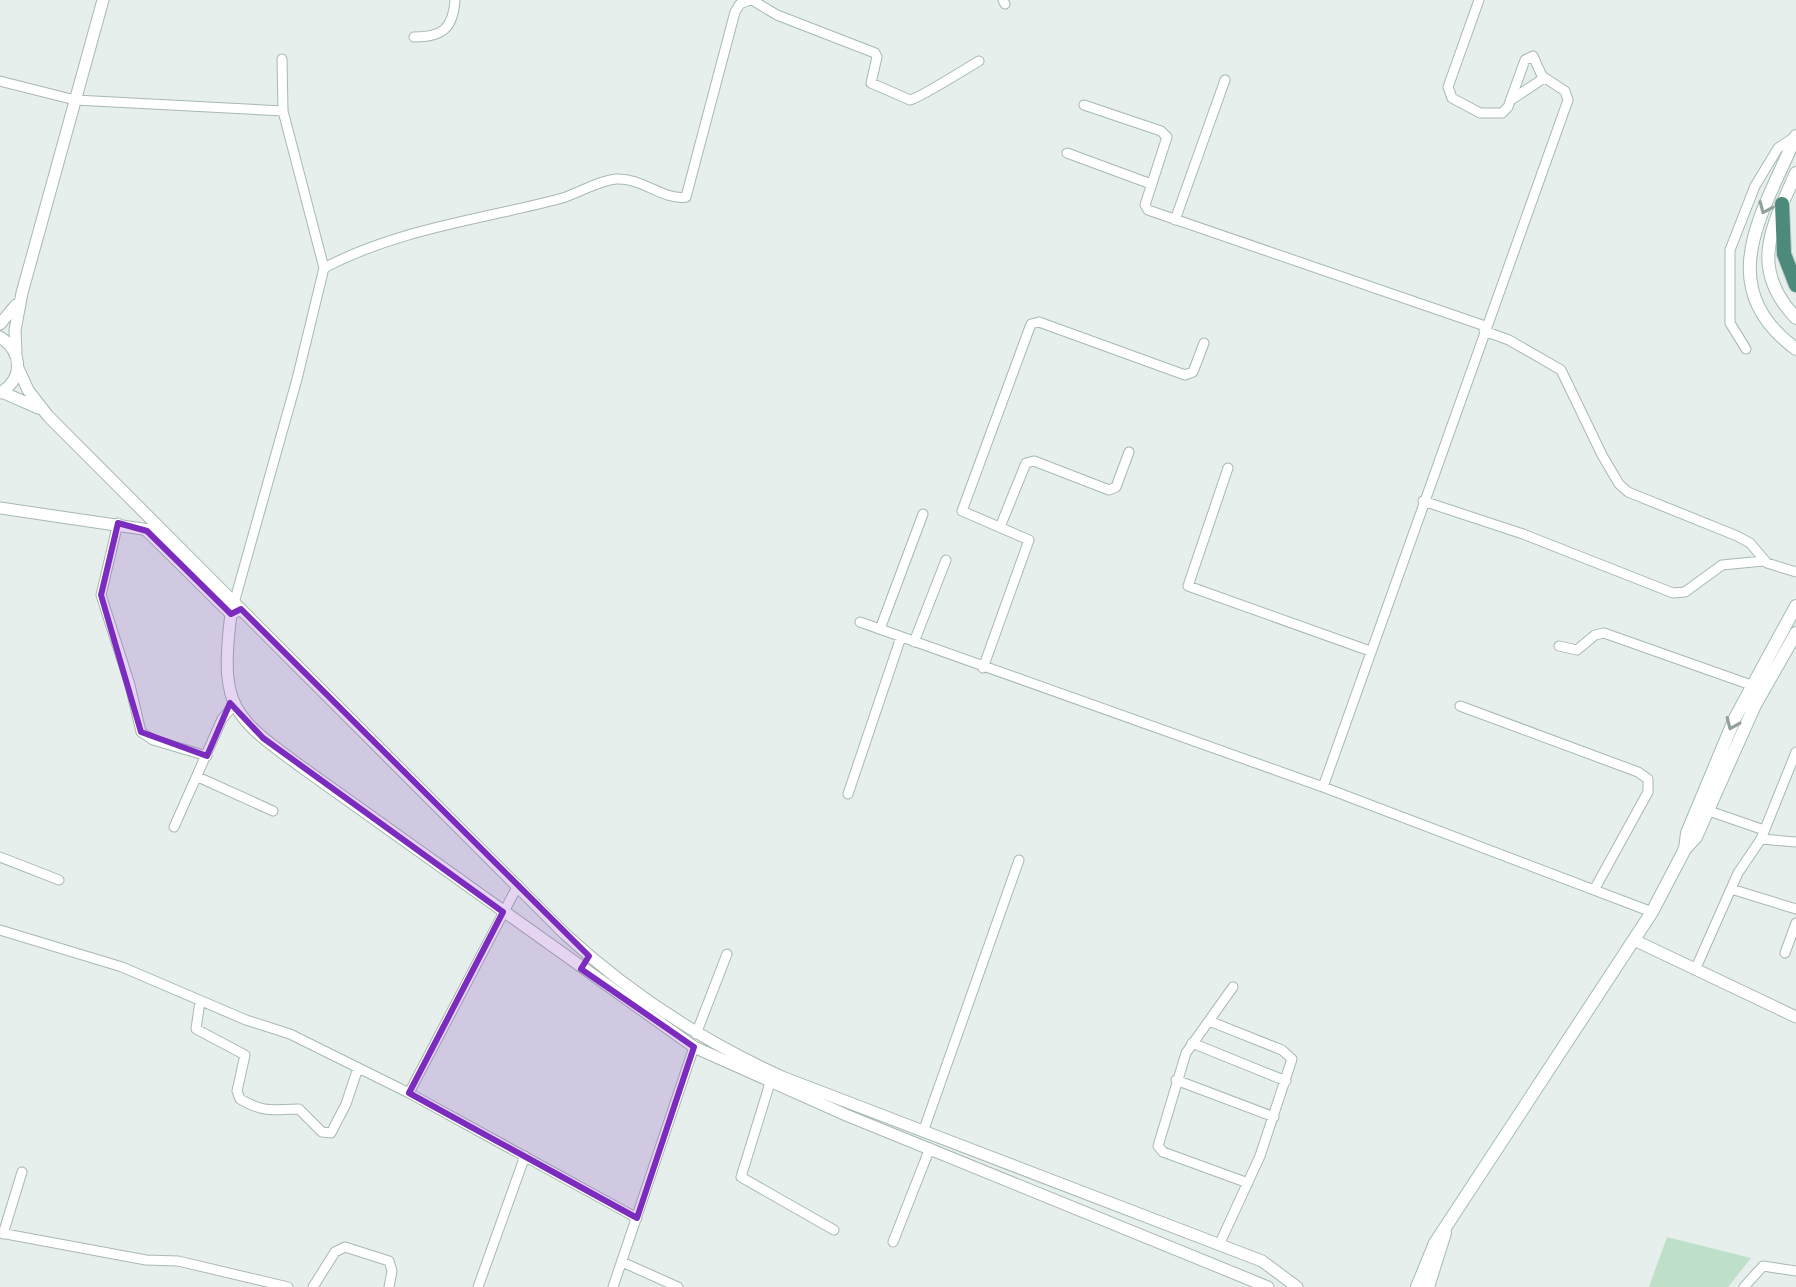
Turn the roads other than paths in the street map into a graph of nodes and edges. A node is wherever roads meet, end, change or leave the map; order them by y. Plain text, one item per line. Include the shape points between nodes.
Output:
1 (103, 0) edge
2 (455, 0) edge
3 (751, 0) edge
4 (1479, 0) edge
5 (414, 37) dead end
6 (282, 59) dead end
7 (979, 61) dead end
8 (1544, 78) junction
9 (1225, 80) dead end
10 (0, 81) edge
11 (75, 100) junction
12 (1510, 101) junction
13 (1084, 105) dead end
14 (283, 111) junction
15 (1796, 136) edge
16 (1067, 153) dead end
17 (1796, 173) edge
18 (1151, 184) junction
19 (1782, 204) junction
20 (1175, 220) junction
21 (324, 268) junction
22 (1796, 285) edge
23 (22, 293) junction
24 (1796, 318) edge
25 (0, 324) edge
26 (1484, 328) junction
27 (0, 337) edge
28 (1204, 343) dead end
29 (1746, 349) dead end
30 (1796, 349) edge
31 (16, 353) junction
32 (18, 368) junction
33 (1, 393) edge
34 (48, 416) junction
35 (1129, 452) dead end
36 (1228, 468) dead end
37 (1423, 501) junction
38 (0, 508) edge
39 (923, 514) dead end
40 (118, 523) junction
41 (1000, 527) junction
42 (147, 531) junction
43 (163, 532) junction
44 (946, 560) dead end
45 (1763, 561) junction
46 (1796, 572) edge
47 (1796, 606) edge
48 (235, 609) junction
49 (860, 622) dead end
50 (880, 629) junction
51 (1796, 633) edge
52 (901, 637) junction
53 (914, 642) junction
54 (1559, 646) dead end
55 (1370, 651) junction
56 (983, 668) junction
57 (1751, 685) junction
58 (233, 706) junction
59 (1460, 706) dead end
60 (1796, 752) edge
61 (207, 756) junction
62 (198, 777) junction
63 (1323, 787) junction
64 (848, 794) dead end
65 (273, 811) dead end
66 (1709, 811) junction
67 (174, 827) dead end
68 (1762, 834) junction
69 (1796, 842) edge
70 (1685, 849) junction
71 (0, 857) edge
72 (1019, 860) dead end
73 (59, 880) dead end
74 (518, 885) junction
75 (1731, 889) junction
76 (1594, 890) junction
77 (1796, 909) edge
78 (1648, 911) junction
79 (503, 912) junction
80 (1796, 923) edge
81 (0, 930) edge
82 (1634, 940) junction
83 (1785, 953) dead end
84 (727, 954) dead end
85 (589, 956) junction
86 (581, 969) junction
87 (1695, 970) junction
88 (1233, 987) dead end
89 (200, 1001) junction
90 (1796, 1017) edge
91 (1209, 1021) junction
92 (695, 1041) junction
93 (1192, 1043) junction
94 (358, 1068) junction
95 (1176, 1080) junction
96 (1286, 1081) junction
97 (770, 1083) junction
98 (409, 1093) junction
99 (1274, 1117) junction
100 (923, 1132) junction
101 (930, 1148) junction
102 (525, 1156) junction
103 (22, 1172) dead end
104 (1248, 1183) junction
105 (1072, 1189) junction
106 (1067, 1204) junction
107 (637, 1218) junction
108 (834, 1230) dead end
109 (1445, 1232) junction
110 (2, 1234) edge
111 (893, 1242) dead end
112 (1219, 1245) junction
113 (622, 1262) junction
114 (1796, 1271) edge
115 (288, 1287) edge
116 (313, 1287) edge
117 (389, 1287) edge
118 (478, 1287) edge
119 (613, 1287) edge
120 (678, 1287) edge
121 (1268, 1287) edge
122 (1297, 1287) edge
123 (1417, 1287) edge
124 (1428, 1287) edge
125 (1744, 1287) edge

1 - 11 street
2 - 5 street via 446,30 433,37
3 - 7 street via 875,53 871,83 910,100
3 - 21 street via 735,12 686,197 635,180 607,180 558,199 398,237
4 - 12 street via 1448,91 1454,101 1486,114 1502,113
6 - 14 street
8 - 12 street
8 - 12 street via 1535,58 1527,58
8 - 26 street via 1565,91 1568,100
9 - 20 street
10 - 11 street
11 - 14 street
11 - 23 street
13 - 18 street via 1165,134
14 - 21 street
15 - 29 street via 1778,148 1755,186 1730,250 1730,323
15 -> 30 main road via 1750,249 1748,275 1769,326
16 - 18 street
17 - 19 main road
18 - 20 street via 1146,209
19 - 22 highway via 1784,254
19 - 24 main road via 1770,239 1768,267 1775,292
20 - 26 street
21 - 48 street
23 - 25 street
23 - 31 street
26 - 37 street
26 - 45 street via 1561,370 1602,455 1628,492 1745,540
27 - 31 street
28 - 41 street via 1193,372 1185,375 1039,322 1031,324 962,511
31 - 32 street
32 - 33 street
32 - 34 street
33 - 34 street
34 - 43 street
35 - 41 street via 1116,487 1109,490 1034,461 1026,463
36 - 55 street via 1188,586
37 - 45 street via 1673,593 1685,592 1722,565
37 - 55 street
38 - 40 street
39 - 50 street
40 - 42 street
40 - 61 street via 101,595 141,732
41 - 56 street via 1028,537 1029,544
42 - 43 street
42 - 48 street
43 - 48 street
44 - 53 street
45 - 46 street
47 - 57 main road
48 - 58 street via 226,678
48 - 74 street
49 - 50 street
50 - 52 street
51 - 66 main road via 1755,705
52 - 53 street
52 - 64 street
53 - 56 street
54 - 57 street via 1577,650 1604,633
55 - 63 street
56 - 63 street
57 -> 70 main road via 1687,833
58 - 61 street
58 - 79 street via 263,738
59 - 76 street via 1648,779 1648,792
60 - 68 street
61 - 62 street
62 - 65 street
62 - 67 street
63 - 76 street
66 - 68 street
66 - 70 main road
68 - 69 street
68 - 75 street
70 - 78 main road
71 - 73 street
72 - 100 street
74 - 79 street
74 - 85 street
75 - 77 street
75 - 87 street
76 - 78 street
78 - 82 main road
78 - 109 main road via 1445,1222
79 - 86 street
79 - 98 street
80 - 83 street
81 - 89 street via 122,967
82 - 87 street
82 - 109 main road
84 - 92 street
85 - 86 street
85 - 92 street
86 - 92 street
87 - 90 street
88 - 91 street
89 - 94 street via 290,1034
89 - 94 street via 196,1029 245,1055 237,1091 248,1103 282,1113 299,1109 331,1133
91 - 93 street
91 - 96 street via 1287,1053 1292,1065
92 - 97 street
92 - 100 street
92 - 107 street
93 - 95 street
93 - 96 street
94 - 98 street
95 - 99 street
95 - 104 street via 1160,1150
96 - 99 street
97 - 101 street
97 - 108 street via 741,1177
98 - 102 street
99 - 104 street
100 - 105 street
101 - 106 street
101 - 111 street
102 - 107 street
102 - 118 street
103 - 110 street
104 - 112 street
105 - 106 street
105 - 112 street
106 - 121 street
107 - 113 street
109 - 123 main road via 1430,1250
109 - 124 main road
110 - 115 street via 178,1261
112 - 122 street via 1262,1261
113 - 119 street
113 - 120 street
114 - 125 street via 1763,1266
116 - 117 street via 335,1252 345,1247 389,1261

